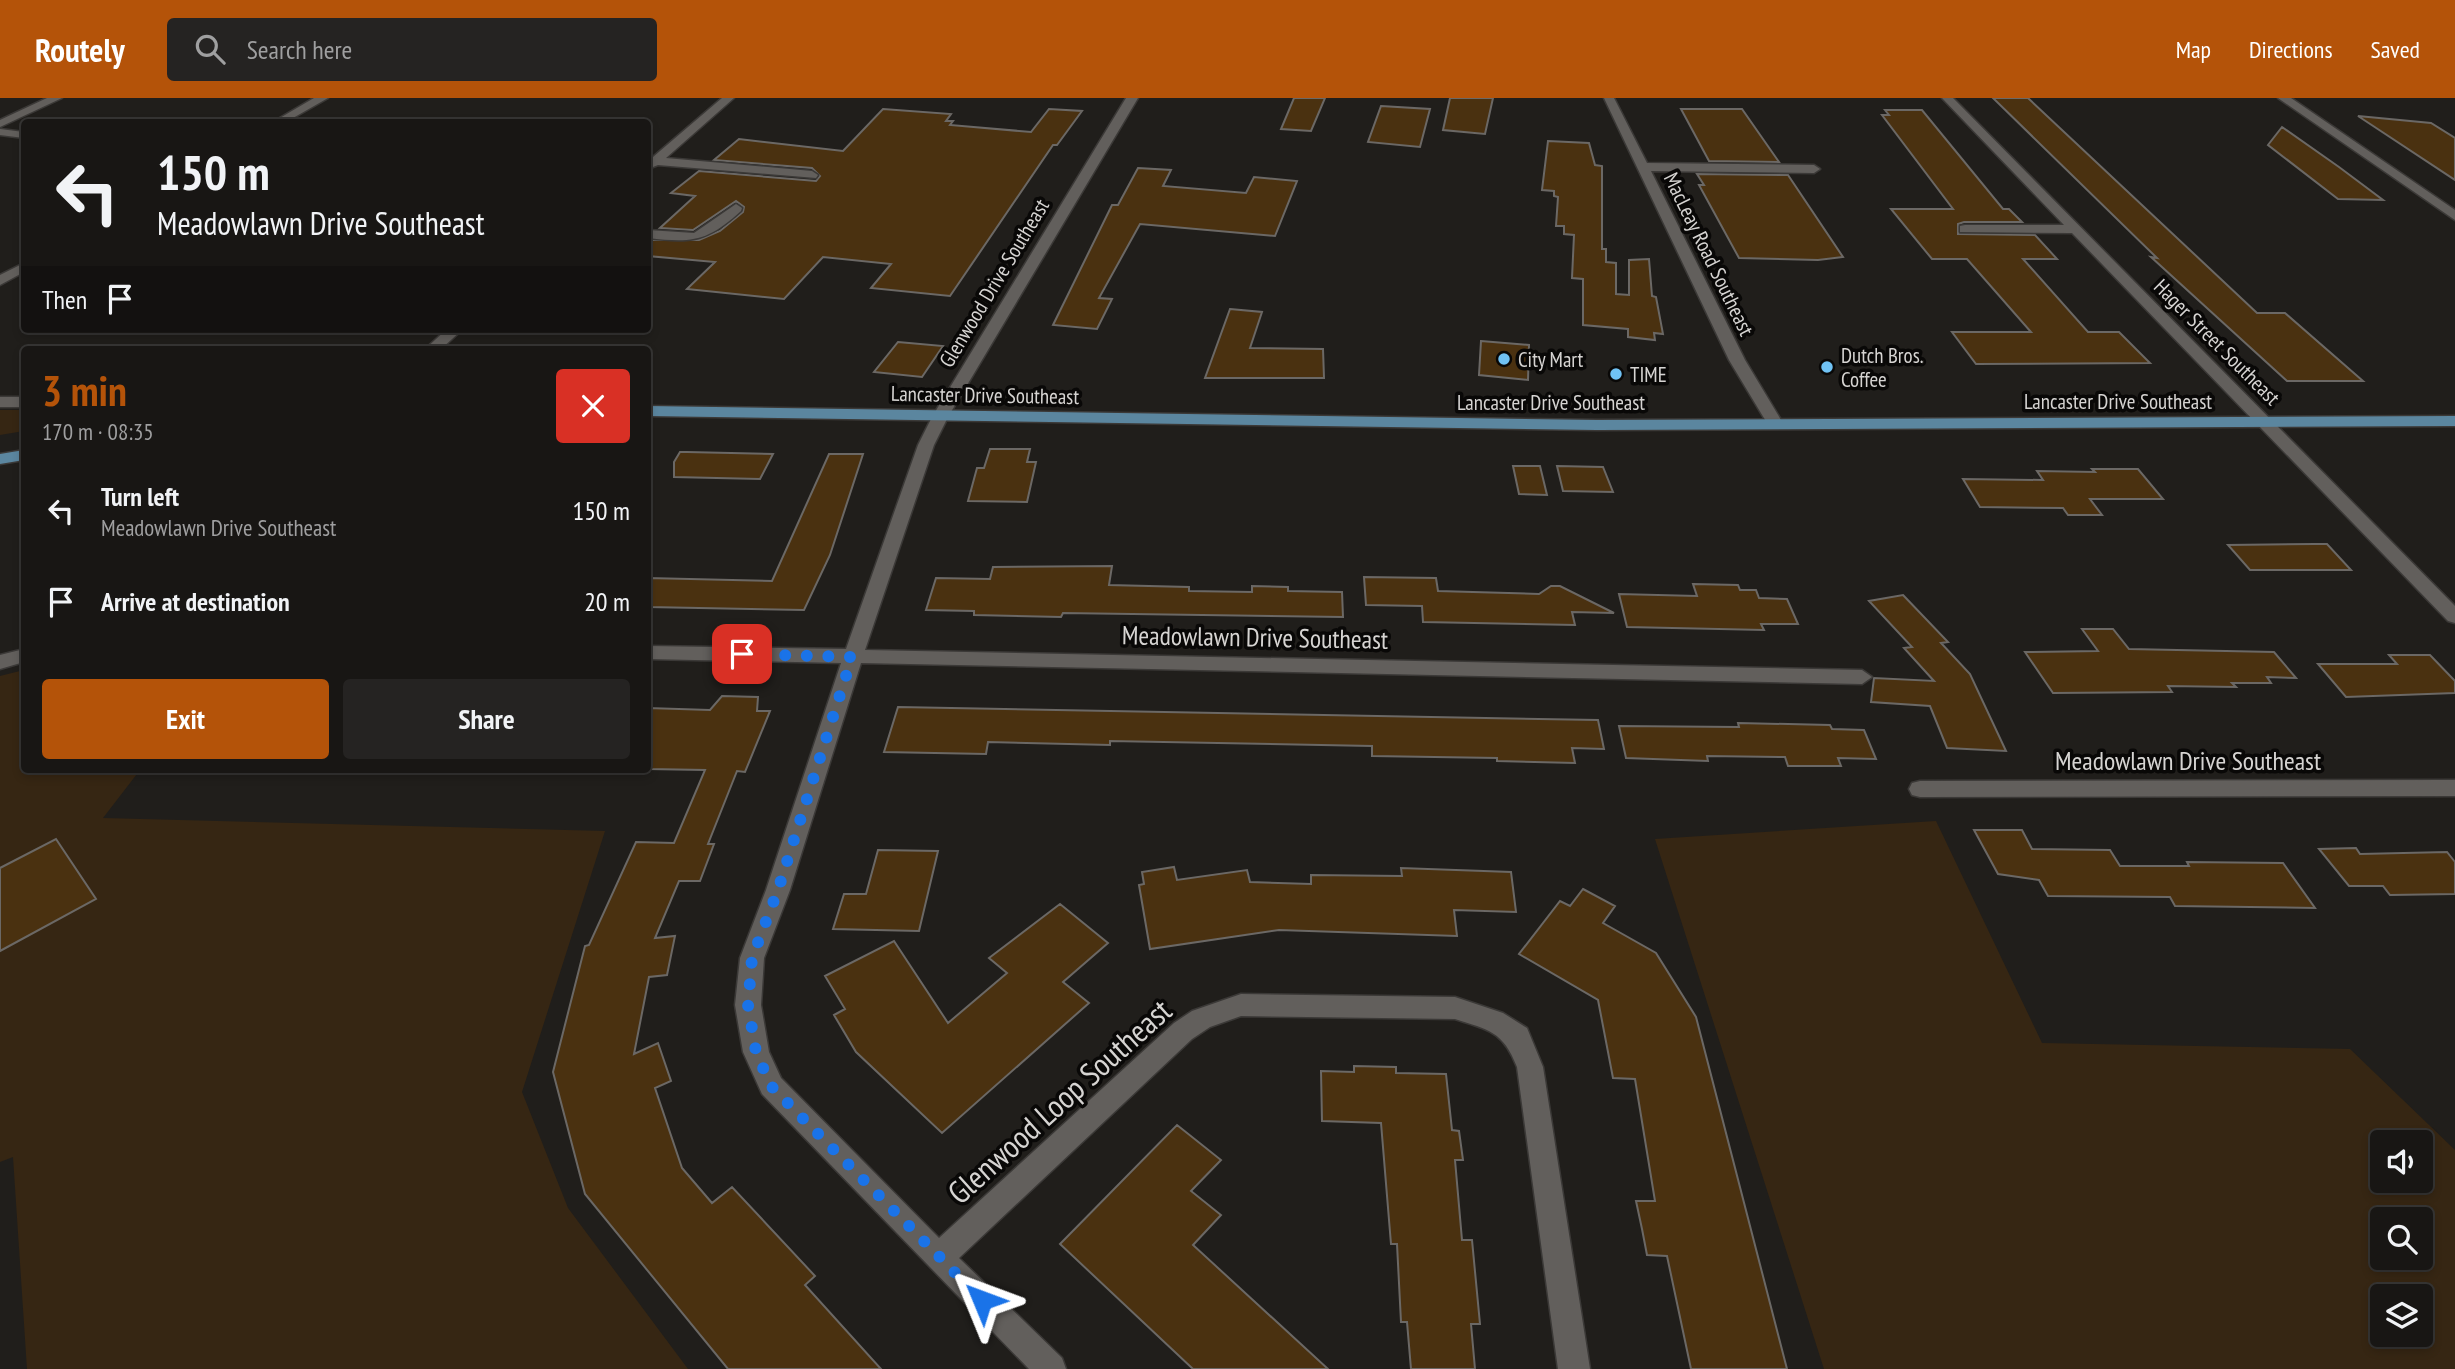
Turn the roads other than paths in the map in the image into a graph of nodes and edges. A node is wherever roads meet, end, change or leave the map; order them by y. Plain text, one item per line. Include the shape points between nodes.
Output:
1 (56, 98) edge
2 (322, 98) edge
3 (730, 98) edge
4 (1132, 98) edge
5 (1609, 98) edge
6 (1947, 98) edge
7 (2284, 98) edge
8 (284, 119) edge
9 (0, 124) edge
10 (0, 132) edge
11 (21, 135) edge
12 (651, 162) edge
13 (651, 163) edge
14 (1643, 167) junction
15 (1814, 169) dead end
16 (813, 175) dead end
17 (736, 208) dead end
18 (2455, 216) edge
19 (1965, 229) dead end
20 (2077, 229) junction
21 (651, 234) edge
22 (21, 269) edge
23 (0, 281) edge
24 (451, 333) edge
25 (436, 346) edge
26 (0, 402) edge
27 (21, 402) edge
28 (651, 411) edge
29 (940, 417) junction
30 (2455, 421) edge
31 (2268, 423) junction
32 (1776, 425) junction
33 (21, 456) edge
34 (0, 459) edge
35 (2455, 617) edge
36 (651, 652) edge
37 (21, 657) edge
38 (852, 657) junction
39 (0, 663) edge
40 (1862, 677) dead end
41 (2455, 788) edge
42 (1920, 789) dead end
43 (938, 1258) junction
44 (1051, 1369) edge
45 (1574, 1369) edge

1 - 9 street
2 - 8 street
3 - 12 street
4 - 29 street, Glenwood Drive Southeast
5 - 14 street, MacLeay Road Southeast
6 - 20 street, Hager Street Southeast
7 - 18 street
10 - 11 street
13 - 16 street
14 - 15 street
14 - 32 street, MacLeay Road Southeast via 1737,360
17 - 21 street via 710,233 692,238
19 - 20 street
20 - 31 street, Hager Street Southeast
22 - 23 street
24 - 25 street
26 - 27 street
28 - 29 main road, Lancaster Drive Southeast
29 - 32 main road, Lancaster Drive Southeast
29 - 38 street, Glenwood Drive Southeast via 926,445
30 - 31 main road, Lancaster Drive Southeast
31 - 32 main road, Lancaster Drive Southeast
31 - 35 street, Hager Street Southeast
33 - 34 main road
36 - 38 street, Meadowlawn Drive Southeast
37 - 39 street
38 - 40 street, Meadowlawn Drive Southeast
38 - 43 street via 752,958 748,1005 756,1052 771,1086
41 - 42 street, Meadowlawn Drive Southeast
43 - 44 street
43 - 45 street, Glenwood Loop Southeast via 1201,1019 1241,1005 1455,1007 1494,1021 1518,1037 1530,1066

